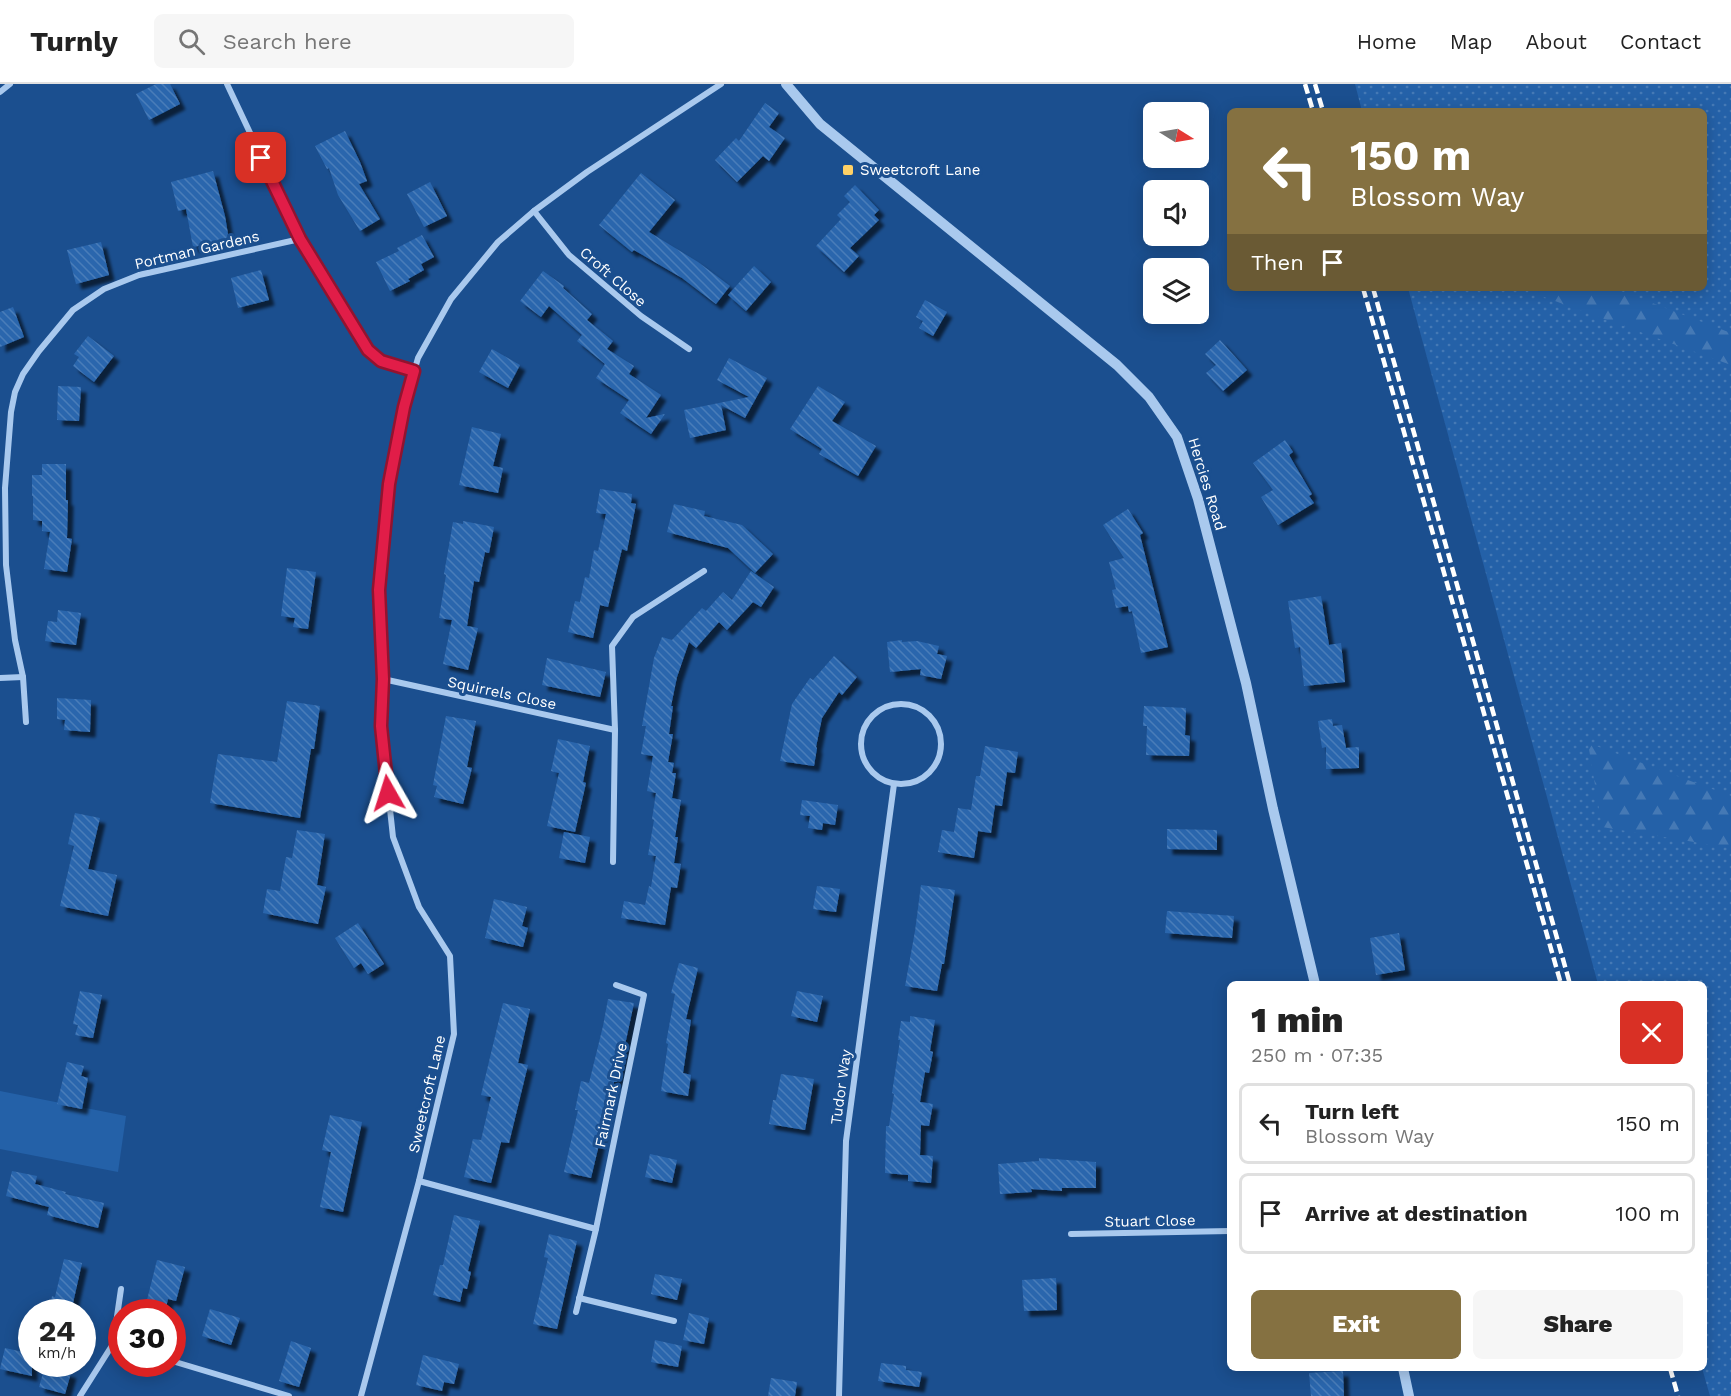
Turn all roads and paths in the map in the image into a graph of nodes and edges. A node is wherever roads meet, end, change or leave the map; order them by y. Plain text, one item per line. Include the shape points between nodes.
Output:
1 (10, 84) edge
2 (227, 84) edge
3 (721, 84) edge
4 (786, 84) edge
5 (0, 92) edge
6 (534, 211) junction
7 (300, 239) junction
8 (689, 348) dead end
9 (414, 371) junction
10 (704, 571) dead end
11 (23, 677) junction
12 (0, 678) edge
13 (383, 679) junction
14 (26, 722) dead end
15 (615, 730) junction
16 (894, 784) junction
17 (613, 862) dead end
18 (1314, 981) edge
19 (616, 984) dead end
20 (419, 1181) junction
21 (596, 1229) junction
22 (1227, 1231) edge
23 (1071, 1234) dead end
24 (121, 1289) dead end
25 (579, 1298) junction
26 (120, 1299) edge
27 (576, 1312) dead end
28 (674, 1321) dead end
29 (108, 1352) edge
30 (186, 1365) edge
31 (1404, 1371) edge
32 (80, 1396) edge
33 (289, 1396) edge
34 (361, 1396) edge
35 (839, 1396) edge
36 (1409, 1396) edge

1 - 5 street
2 - 7 street
3 - 6 street, Sweetcroft Lane
4 - 18 street, Hercies Road via 820,124 1117,365 1149,397 1177,437 1198,499 1246,683
6 - 8 street, Croft Close via 569,255 641,316
6 - 9 street, Sweetcroft Lane via 498,242 451,299
7 - 9 street via 368,350 381,361
7 - 11 street, Portman Gardens via 139,275 104,290 73,310 23,374 11,412 5,488 6,565
9 - 13 street, Sweetcroft Lane via 389,484 379,590
10 - 15 street via 633,616 612,646
11 - 12 street
11 - 14 street, Portman Gardens
13 - 15 street, Squirrels Close
13 - 20 street, Sweetcroft Lane via 381,726 393,837 419,907 450,956 454,1034
15 - 17 street
16 - 16 street via 869,769 860,748 861,738 865,724 875,713 897,704 911,704 932,717 942,744 938,762 930,773 921,780
16 - 35 street, Tudor Way via 846,1141
19 - 21 street, Fairmark Drive via 644,995
20 - 21 street
20 - 34 street, Sweetcroft Lane
21 - 25 street, Fairmark Drive
22 - 23 street, Stuart Close
24 - 26 street
25 - 27 street, Fairmark Drive
25 - 28 street
29 - 32 street
30 - 33 street
31 - 36 street

